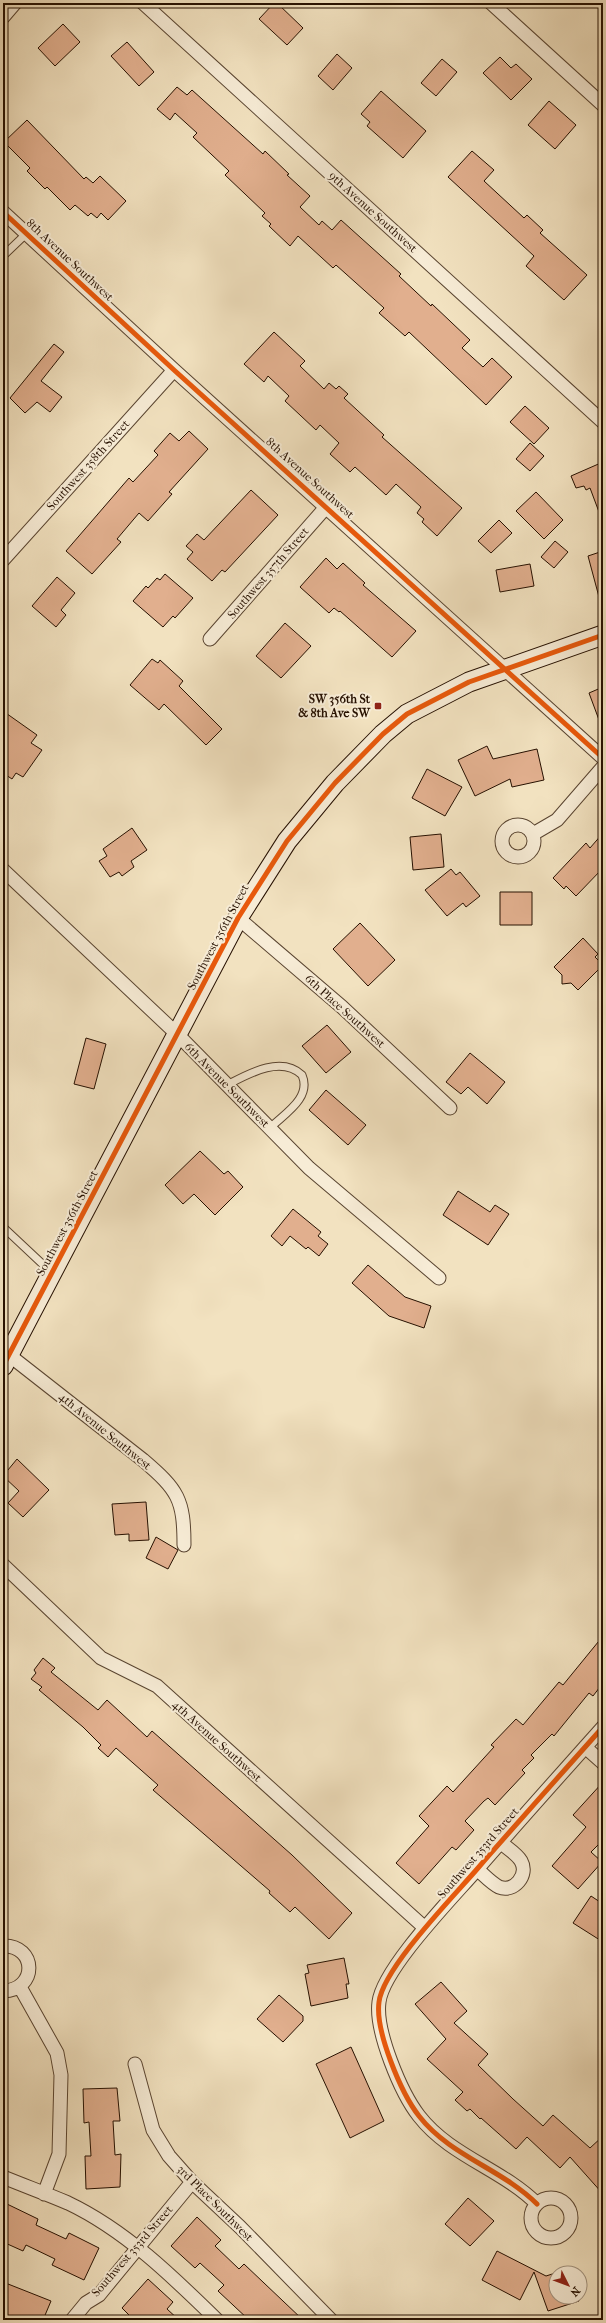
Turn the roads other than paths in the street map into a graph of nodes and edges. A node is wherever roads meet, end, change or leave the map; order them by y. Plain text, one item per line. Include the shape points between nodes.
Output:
1 (15, 3) edge
2 (143, 3) edge
3 (491, 3) edge
4 (3, 17) edge
5 (603, 105) edge
6 (3, 212) edge
7 (26, 234) junction
8 (3, 256) edge
9 (174, 370) junction
10 (603, 422) edge
11 (327, 506) junction
12 (3, 560) edge
13 (603, 635) edge
14 (210, 639) dead end
15 (505, 668) junction
16 (603, 758) edge
17 (603, 767) edge
18 (533, 834) dead end
19 (3, 870) edge
20 (238, 918) junction
21 (178, 1035) junction
22 (226, 1084) junction
23 (450, 1108) dead end
24 (270, 1128) junction
25 (3, 1227) edge
26 (52, 1272) junction
27 (439, 1278) dead end
28 (6, 1361) edge
29 (184, 1546) dead end
30 (3, 1565) edge
31 (603, 1727) edge
32 (585, 1747) junction
33 (603, 1763) edge
34 (500, 1842) junction
35 (477, 1869) junction
36 (425, 1928) junction
37 (3, 1946) edge
38 (20, 1987) junction
39 (3, 1991) edge
40 (135, 2064) dead end
41 (3, 2177) edge
42 (192, 2182) junction
43 (44, 2194) junction
44 (537, 2204) dead end
45 (136, 2247) junction
46 (72, 2320) edge
47 (218, 2320) edge
48 (330, 2320) edge

1 - 4 street
2 - 10 street, 9th Avenue Southwest
3 - 5 street
6 - 7 street, 8th Avenue Southwest
7 - 8 lane
7 - 9 street, 8th Avenue Southwest
9 - 11 street, 8th Avenue Southwest
9 - 12 street, Southwest 358th Street
11 - 14 street, Southwest 357th Street
11 - 15 street, 8th Avenue Southwest
13 - 15 main road, Southwest 356th Street
15 - 16 street, 8th Avenue Southwest
15 - 20 main road, Southwest 356th Street via 469,682 407,714 383,734 335,783 287,841
17 - 18 street via 557,820
19 - 21 street, 6th Avenue Southwest
20 - 21 main road, Southwest 356th Street
20 - 23 street, 6th Place Southwest via 342,1007
21 - 22 street, 6th Avenue Southwest
21 - 26 main road, Southwest 356th Street
22 - 24 street, 6th Avenue Southwest
22 - 24 lane via 252,1072 269,1068 292,1068 302,1075 305,1090 301,1097
24 - 27 street, 6th Avenue Southwest via 309,1168
25 - 26 lane
26 - 28 main road, Southwest 356th Street
28 - 29 street, 4th Avenue Southwest via 142,1460 163,1479 182,1509
30 - 36 street, 4th Avenue Southwest via 101,1658 157,1686
31 - 32 street, Southwest 353rd Street
32 - 33 street
32 - 34 street, Southwest 353rd Street
34 - 35 street, Southwest 353rd Street
34 - 35 street, Southwest 353rd Street via 522,1862 521,1880 511,1887 499,1887
35 - 36 street, Southwest 353rd Street
36 - 44 street, Southwest 353rd Street via 397,1964 379,2001 383,2040 390,2062 418,2115 433,2133 456,2150 523,2190
37 - 38 street via 18,1949 29,1963 26,1980
38 - 39 street
38 - 43 street via 57,2053 62,2075 59,2154
40 - 42 street, 3rd Place Southwest via 153,2130 168,2156
41 - 43 street
42 - 45 street, Southwest 353rd Street
42 - 48 street, 3rd Place Southwest via 240,2227
43 - 45 street via 69,2204
45 - 46 street, Southwest 353rd Street via 99,2295 86,2303
45 - 47 street via 164,2269

